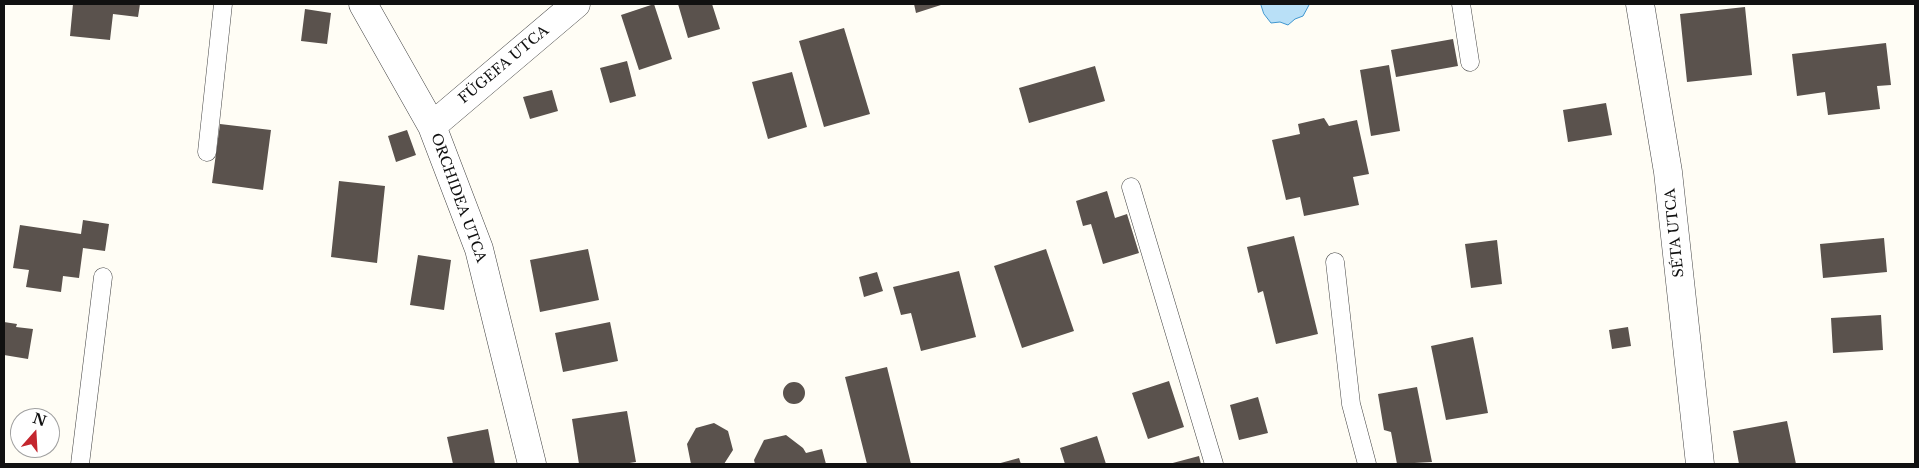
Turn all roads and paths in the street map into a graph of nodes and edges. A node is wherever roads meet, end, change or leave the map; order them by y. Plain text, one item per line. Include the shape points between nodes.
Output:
1 (223, 4) edge
2 (363, 4) edge
3 (1461, 4) edge
4 (1640, 4) edge
5 (569, 7) edge
6 (1470, 62) dead end
7 (432, 126) junction
8 (207, 152) dead end
9 (1131, 187) dead end
10 (1335, 262) dead end
11 (103, 276) dead end
12 (80, 464) edge
13 (532, 464) edge
14 (1214, 464) edge
15 (1367, 464) edge
16 (1700, 464) edge

1 - 8 lane
2 - 7 street, ORCHIDEA UTCA
3 - 6 lane
4 - 16 street, SÉTA UTCA via 1668,172
5 - 7 street, FÜGEFA UTCA
7 - 13 street, ORCHIDEA UTCA via 479,249
9 - 14 lane
10 - 15 lane via 1351,404
11 - 12 lane

